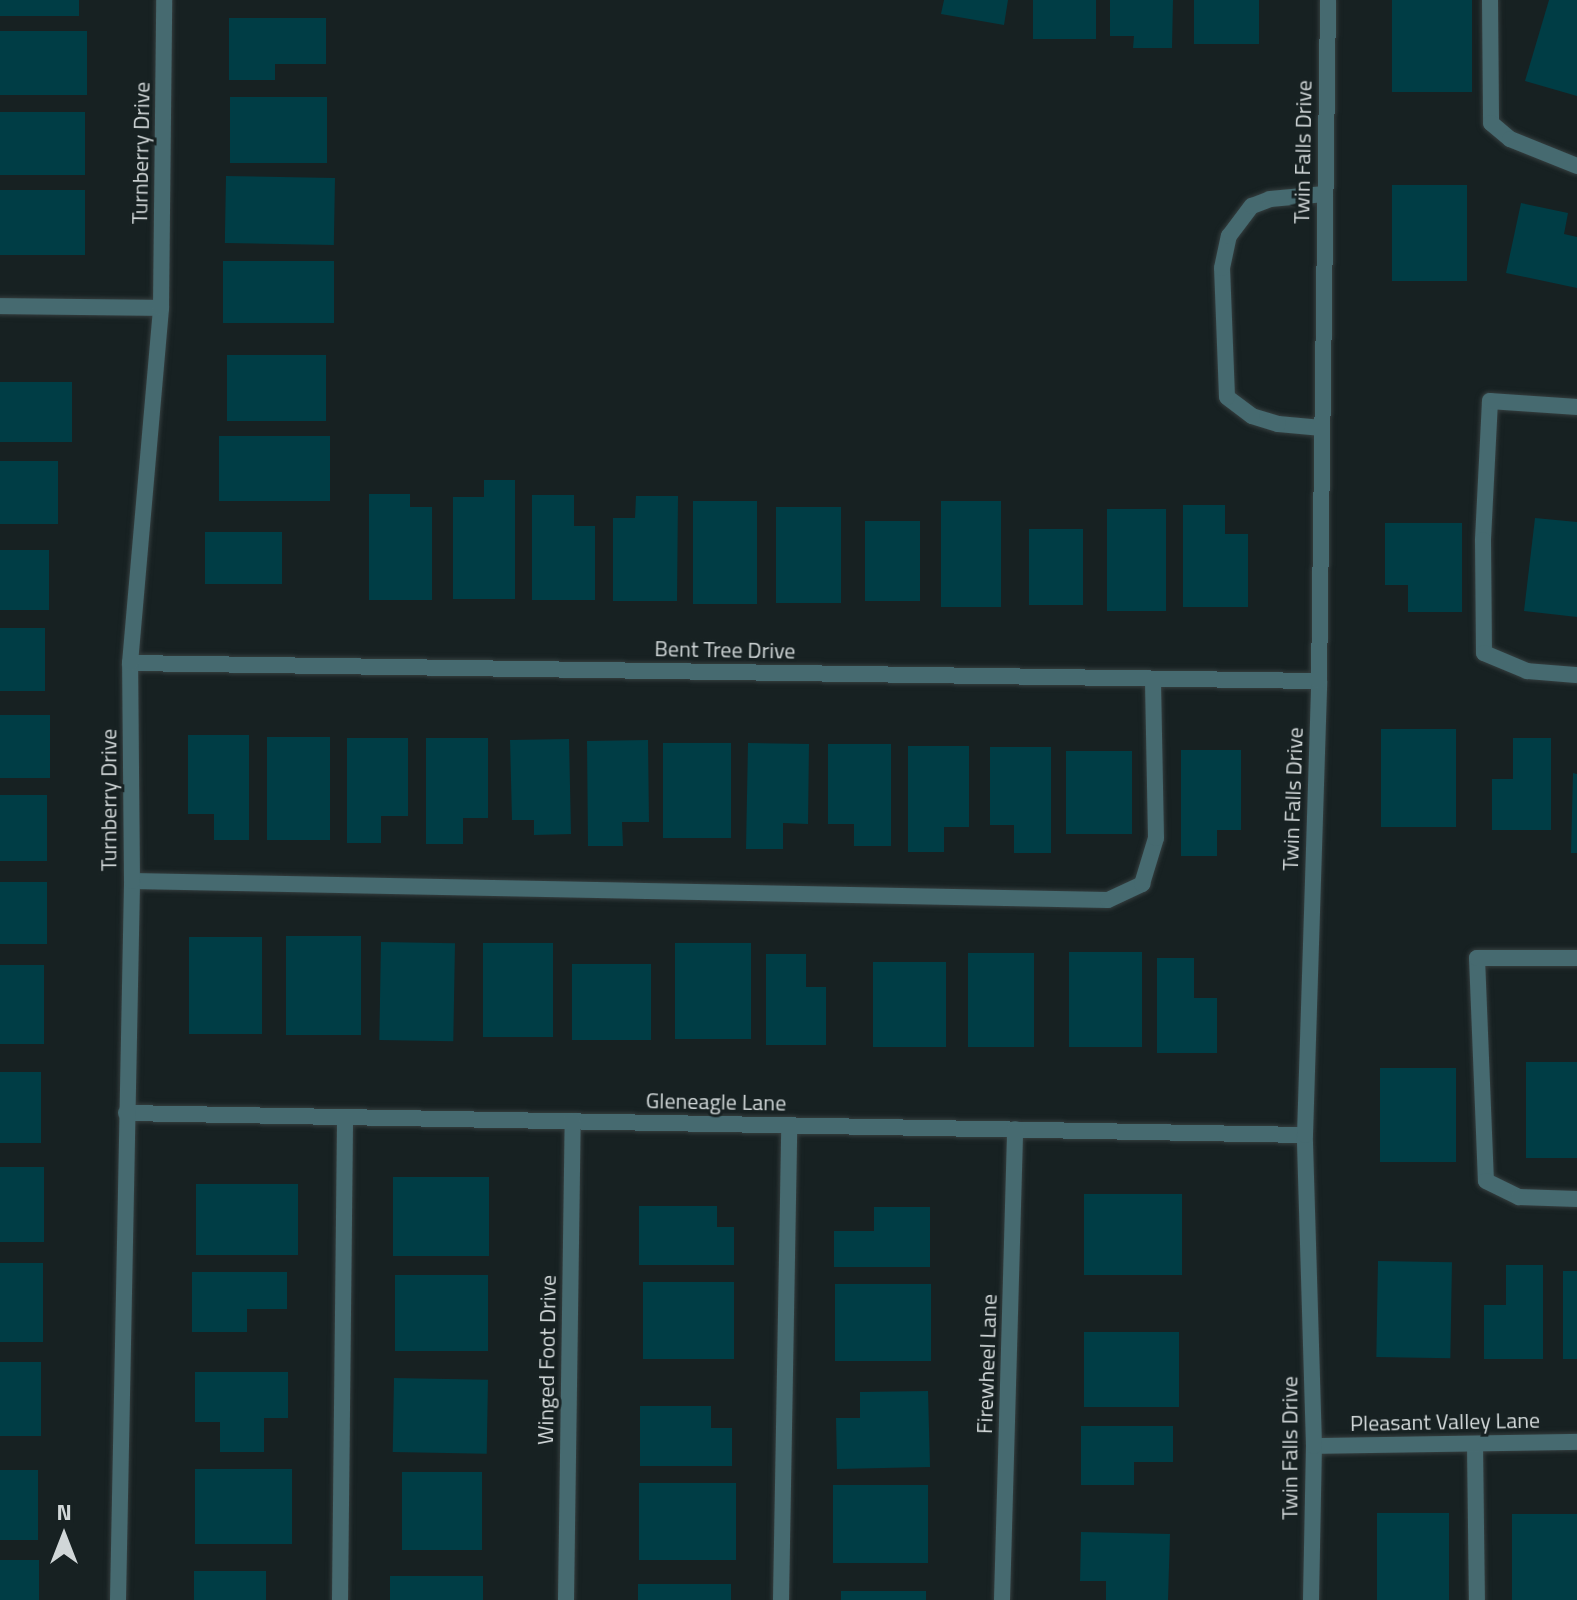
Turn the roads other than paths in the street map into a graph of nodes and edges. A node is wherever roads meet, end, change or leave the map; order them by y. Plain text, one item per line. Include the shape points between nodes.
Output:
1 (164, 0) edge
2 (1328, 0) edge
3 (1490, 0) edge
4 (1577, 166) edge
5 (1325, 194) junction
6 (0, 306) edge
7 (161, 308) junction
8 (1577, 407) edge
9 (1322, 428) junction
10 (130, 663) junction
11 (1577, 675) edge
12 (1153, 679) junction
13 (1319, 681) junction
14 (132, 881) junction
15 (1577, 958) edge
16 (126, 1113) junction
17 (345, 1117) junction
18 (573, 1121) junction
19 (789, 1125) junction
20 (1015, 1129) junction
21 (1305, 1135) junction
22 (1577, 1199) edge
23 (1577, 1442) edge
24 (1475, 1444) junction
25 (1314, 1446) junction
26 (118, 1600) edge
27 (340, 1600) edge
28 (566, 1600) edge
29 (781, 1600) edge
30 (1002, 1600) edge
31 (1311, 1600) edge
32 (1477, 1600) edge

1 - 7 street, Turnberry Drive
2 - 5 street, Twin Falls Drive
3 - 4 street via 1491,123 1510,139
5 - 9 street, Twin Falls Drive
5 - 9 street via 1252,206 1229,236 1222,268 1227,397 1252,416
6 - 7 street
7 - 10 street, Turnberry Drive
8 - 11 street via 1490,401 1483,540 1484,653 1527,671
9 - 13 street, Twin Falls Drive
10 - 12 street, Bent Tree Drive
10 - 14 street, Turnberry Drive
12 - 13 street, Bent Tree Drive
12 - 14 street via 1156,838 1142,884 1108,900
13 - 21 street, Twin Falls Drive
14 - 16 street, Turnberry Drive
15 - 22 street via 1477,958 1486,1181 1519,1197
16 - 17 street, Gleneagle Lane
16 - 26 street, Turnberry Drive
17 - 18 street, Gleneagle Lane
17 - 27 street
18 - 19 street, Gleneagle Lane
18 - 28 street, Winged Foot Drive
19 - 20 street, Gleneagle Lane
19 - 29 street
20 - 21 street, Gleneagle Lane
20 - 30 street, Firewheel Lane
21 - 25 street, Twin Falls Drive
23 - 24 street, Pleasant Valley Lane
24 - 25 street, Pleasant Valley Lane
24 - 32 street
25 - 31 street, Twin Falls Drive

